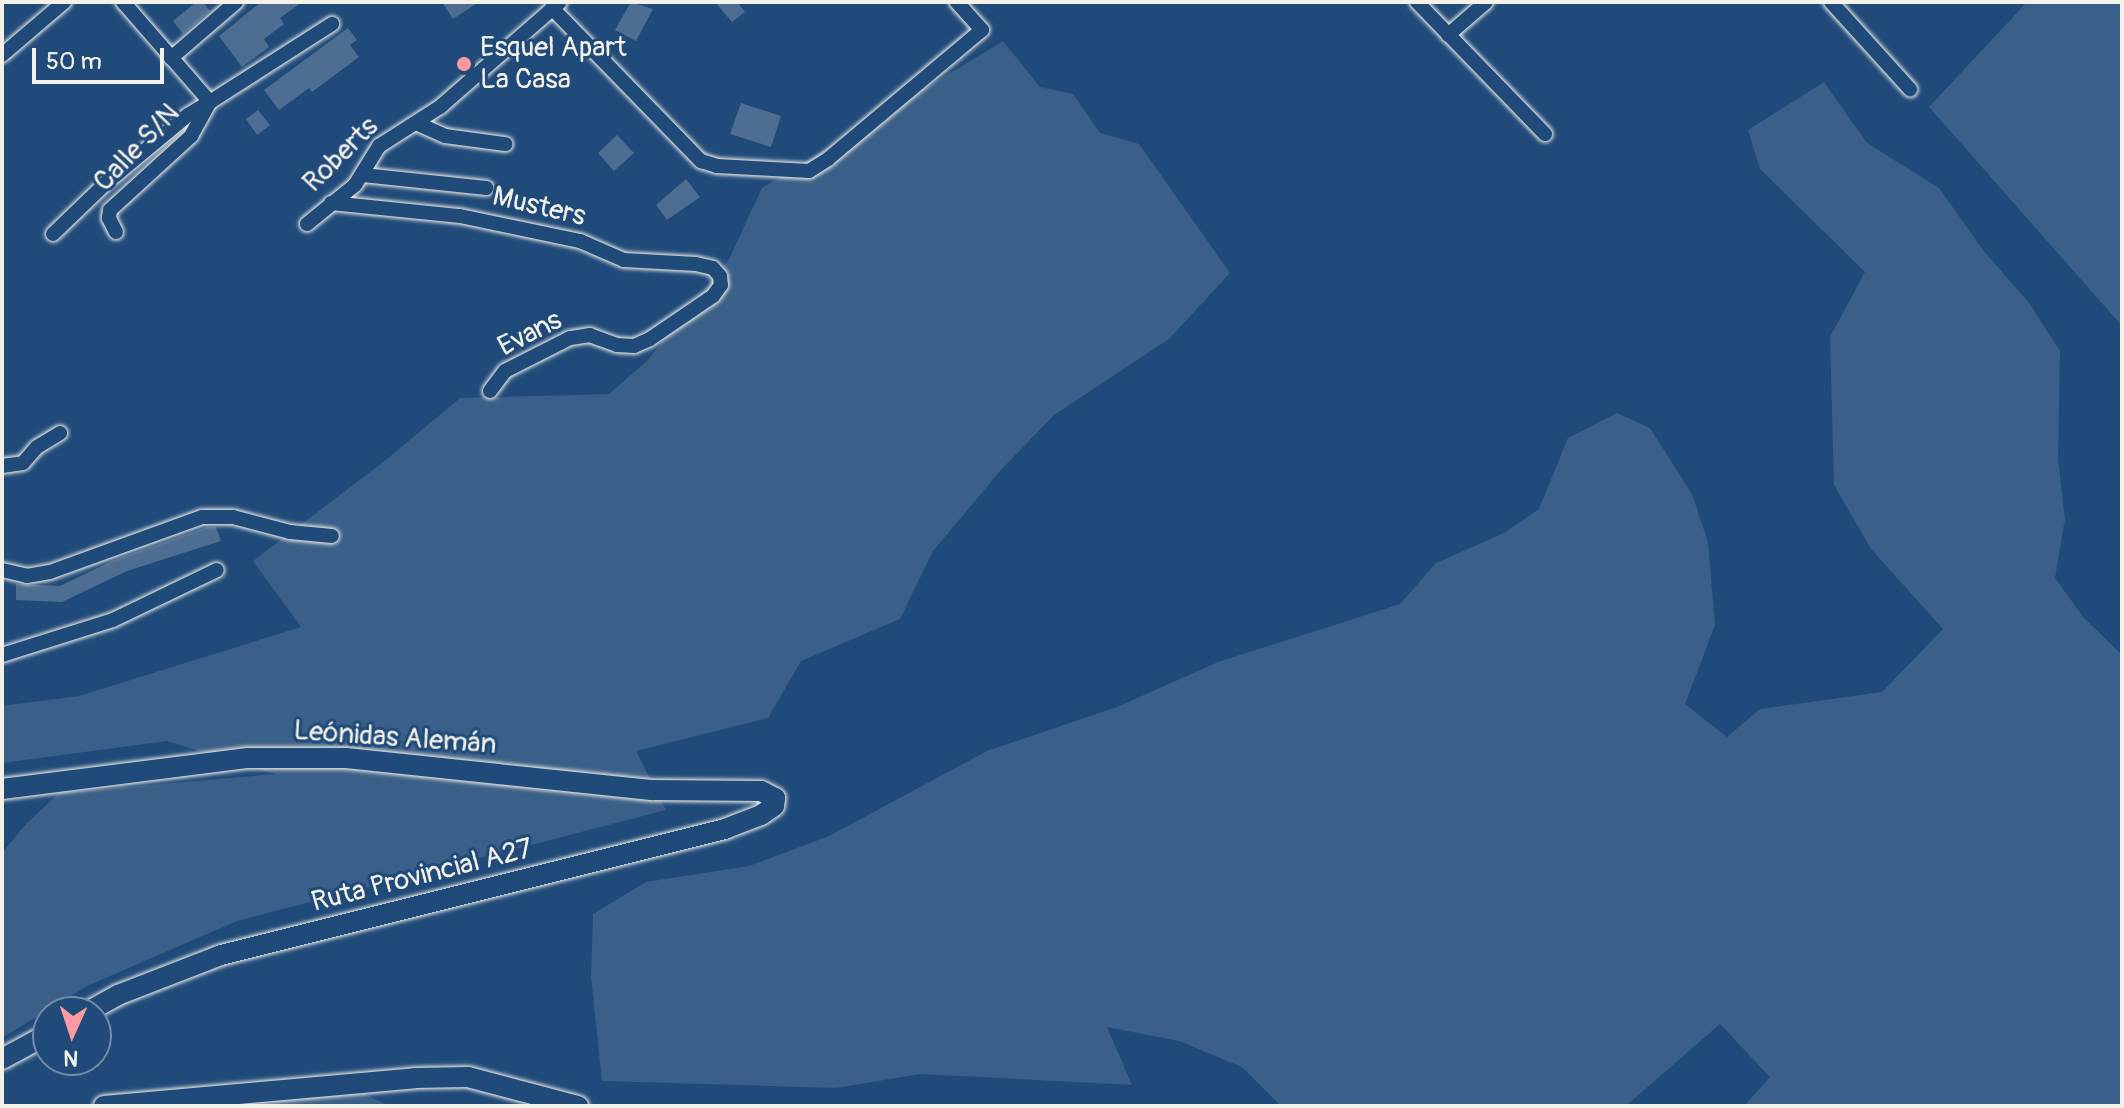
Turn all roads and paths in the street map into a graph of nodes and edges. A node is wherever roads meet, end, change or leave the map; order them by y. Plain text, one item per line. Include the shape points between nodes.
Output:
1 (64, 2) edge
2 (123, 2) edge
3 (236, 2) edge
4 (957, 2) edge
5 (1417, 2) edge
6 (1486, 2) edge
7 (1831, 2) edge
8 (556, 5) edge
9 (332, 24) dead end
10 (1448, 35) junction
11 (2, 55) edge
12 (171, 58) junction
13 (1910, 89) dead end
14 (210, 102) junction
15 (416, 123) junction
16 (1545, 134) dead end
17 (505, 144) dead end
18 (363, 175) junction
19 (486, 188) dead end
20 (331, 203) junction
21 (307, 224) dead end
22 (116, 232) dead end
23 (53, 234) dead end
24 (721, 285) joint
25 (490, 391) dead end
26 (60, 433) dead end
27 (2, 466) edge
28 (332, 536) dead end
29 (2, 570) edge
30 (217, 570) dead end
31 (2, 655) edge
32 (2, 789) edge
33 (774, 806) joint
34 (112, 998) edge
35 (32, 1043) edge
36 (2, 1059) edge
37 (104, 1106) edge
38 (578, 1106) edge

1 - 11 street
2 - 12 street
3 - 12 street
4 - 8 street via 982,30 809,171 701,161
5 - 10 street
6 - 10 street
7 - 13 street
8 - 15 street, Roberts
9 - 14 street, Calle S/N
10 - 16 street
12 - 14 street
14 - 22 street, Calle S/N via 191,136 110,210
14 - 23 street via 107,182
15 - 17 street via 445,136
15 - 18 street, Roberts via 379,146
18 - 19 street
18 - 20 street, Roberts
20 - 21 street, Roberts
20 - 24 street, Musters via 460,216 580,241 624,260 696,264 713,268
24 - 25 street, Evans via 650,339 634,346 590,335 570,338 505,371
26 - 27 street via 23,463
28 - 29 street via 233,517 202,517 50,572 27,576
30 - 31 street via 113,620
32 - 33 street, Leónidas Alemán via 248,758 346,758 653,790 761,791 775,798
33 - 34 street, Ruta Provincial A27 via 677,844 221,955
35 - 36 street
37 - 38 street via 468,1077

